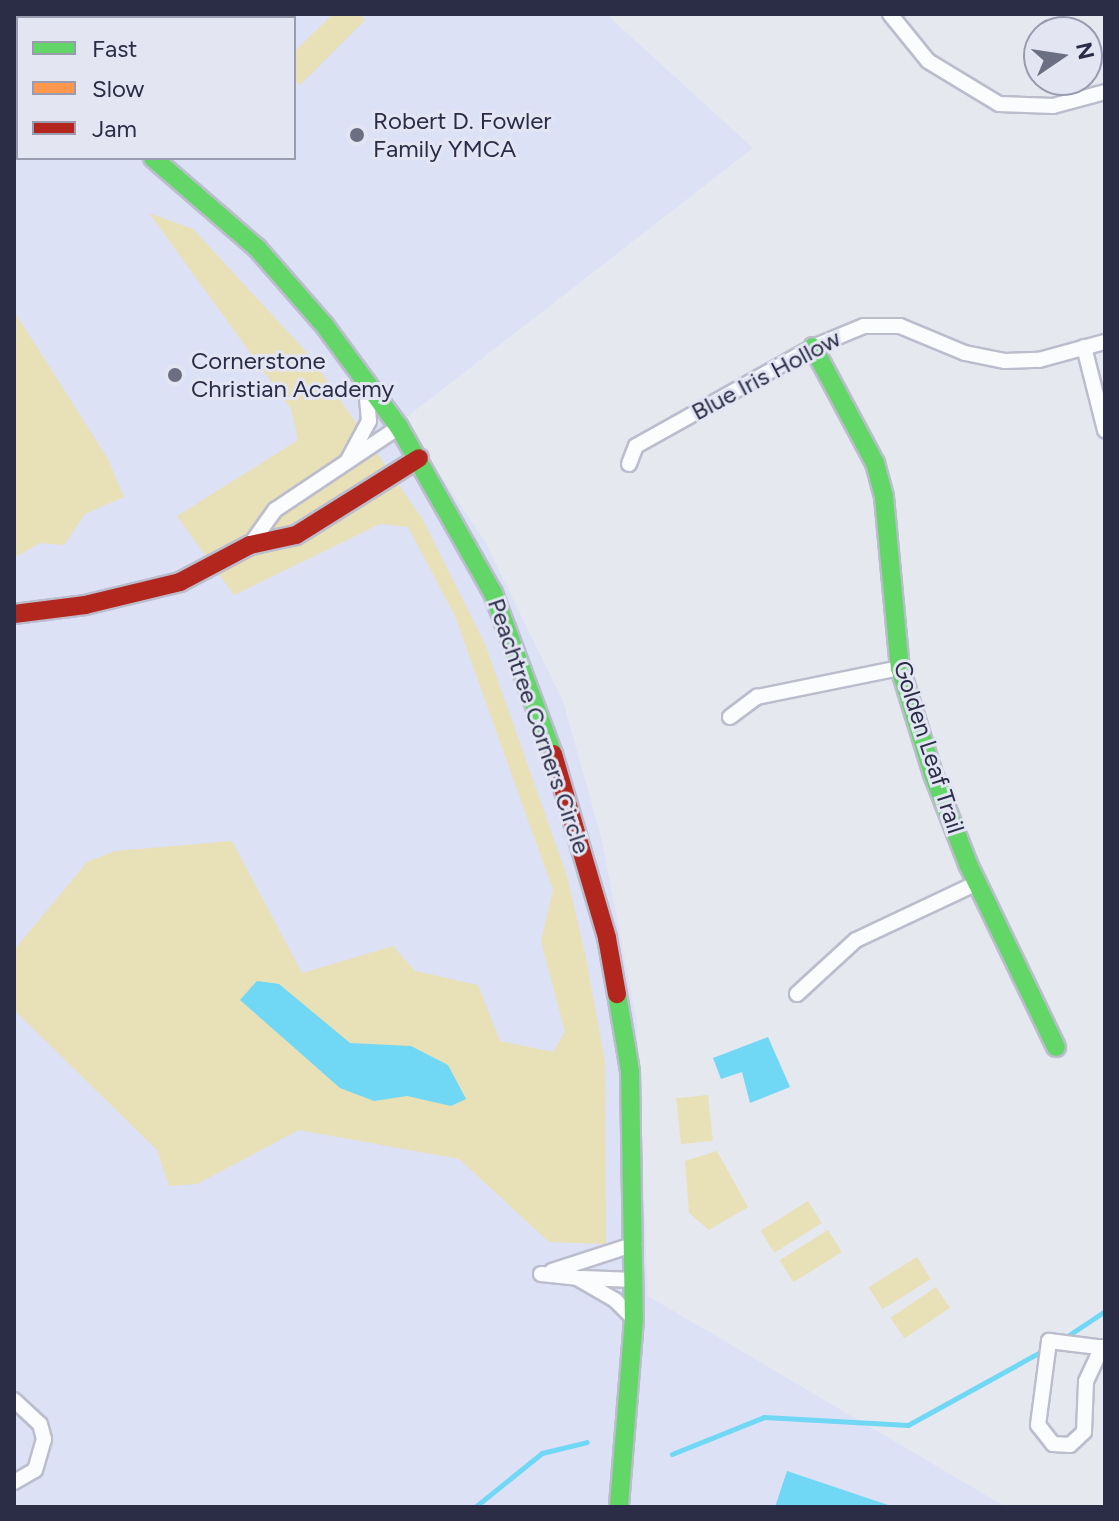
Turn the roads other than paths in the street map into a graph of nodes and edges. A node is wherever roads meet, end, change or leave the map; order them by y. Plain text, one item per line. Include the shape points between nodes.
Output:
1 (890, 14) edge
2 (1105, 92) edge
3 (155, 160) edge
4 (1105, 342) edge
5 (813, 347) junction
6 (1084, 347) junction
7 (365, 378) junction
8 (399, 427) junction
9 (1105, 430) edge
10 (419, 458) junction
11 (346, 463) junction
12 (629, 464) dead end
13 (250, 545) junction
14 (14, 614) edge
15 (900, 668) junction
16 (730, 717) dead end
17 (977, 883) junction
18 (797, 994) dead end
19 (1056, 1047) dead end
20 (635, 1244) junction
21 (577, 1278) junction
22 (635, 1280) junction
23 (634, 1319) junction
24 (1103, 1348) edge
25 (14, 1400) edge
26 (14, 1482) edge
27 (619, 1507) edge

1 - 2 street via 928,61 999,104 1053,106
3 - 7 street, Peachtree Corners Circle via 257,248
4 - 6 street, Blue Iris Hollow
5 - 6 street, Blue Iris Hollow via 864,326 900,326 965,353 1005,361 1039,360
5 - 12 street, Blue Iris Hollow via 636,446
5 - 15 street, Golden Leaf Trail via 875,463 884,497
6 - 9 street
7 - 8 street, Peachtree Corners Circle
7 - 11 street via 369,421
8 - 10 street, Peachtree Corners Circle
8 - 11 street
10 - 13 street via 296,535
10 - 20 street, Peachtree Corners Circle via 493,593 569,797 607,938 630,1071
11 - 13 street via 275,510
13 - 14 street via 180,582 85,605
15 - 16 street via 757,697
15 - 17 street, Golden Leaf Trail via 933,774
17 - 18 street via 856,940
17 - 19 street, Golden Leaf Trail
20 - 21 street via 541,1274
20 - 22 street, Peachtree Corners Circle
21 - 22 street
21 - 23 street
22 - 23 street, Peachtree Corners Circle
23 - 27 street, Peachtree Corners Circle
24 - 24 street via 1049,1341 1038,1425 1053,1444 1070,1445 1084,1432 1086,1382
25 - 26 street via 40,1424 44,1439 35,1470

